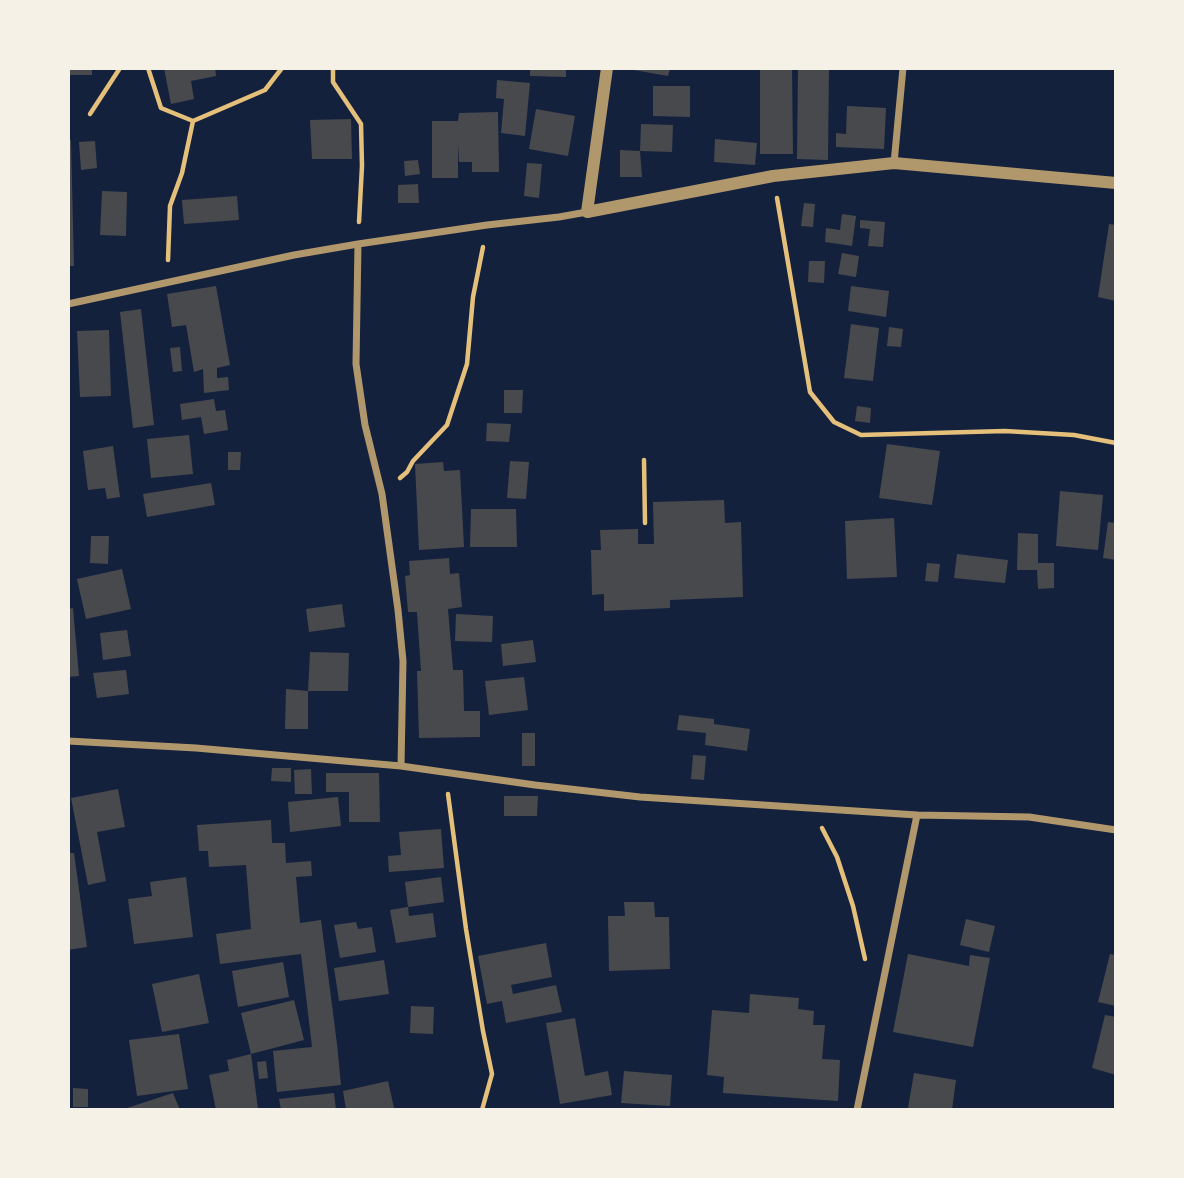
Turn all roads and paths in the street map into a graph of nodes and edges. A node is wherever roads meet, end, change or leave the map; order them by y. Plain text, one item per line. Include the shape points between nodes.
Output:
1 (120, 68) edge
2 (148, 68) edge
3 (282, 68) edge
4 (333, 68) edge
5 (607, 68) edge
6 (903, 68) edge
7 (90, 114) dead end
8 (193, 121) junction
9 (894, 163) junction
10 (773, 176) junction
11 (1116, 183) edge
12 (587, 212) junction
13 (487, 225) junction
14 (358, 244) junction
15 (168, 282) junction
16 (68, 304) edge
17 (1116, 443) edge
18 (644, 460) dead end
19 (382, 494) junction
20 (645, 523) dead end
21 (68, 741) edge
22 (401, 766) junction
23 (444, 772) junction
24 (810, 807) junction
25 (917, 815) junction
26 (1116, 830) edge
27 (865, 960) dead end
28 (482, 1110) edge
29 (857, 1110) edge

1 - 7 path
2 - 8 path via 160,108
3 - 8 path via 265,90
4 - 14 path via 333,82 361,124
5 - 12 street
6 - 9 street
8 - 15 path via 170,206
9 - 10 street
9 - 11 street
10 - 12 street
10 - 17 path via 810,392 834,422 861,435 1005,431
12 - 13 street
13 - 14 street
13 - 19 path via 467,364 447,425
14 - 15 street
14 - 19 street via 356,364
15 - 16 street
18 - 20 path
19 - 22 street via 403,661
21 - 22 street
22 - 23 street
23 - 24 street via 640,797
23 - 28 path via 492,1074
24 - 25 street
24 - 27 path via 838,857
25 - 26 street via 1029,817
25 - 29 street

